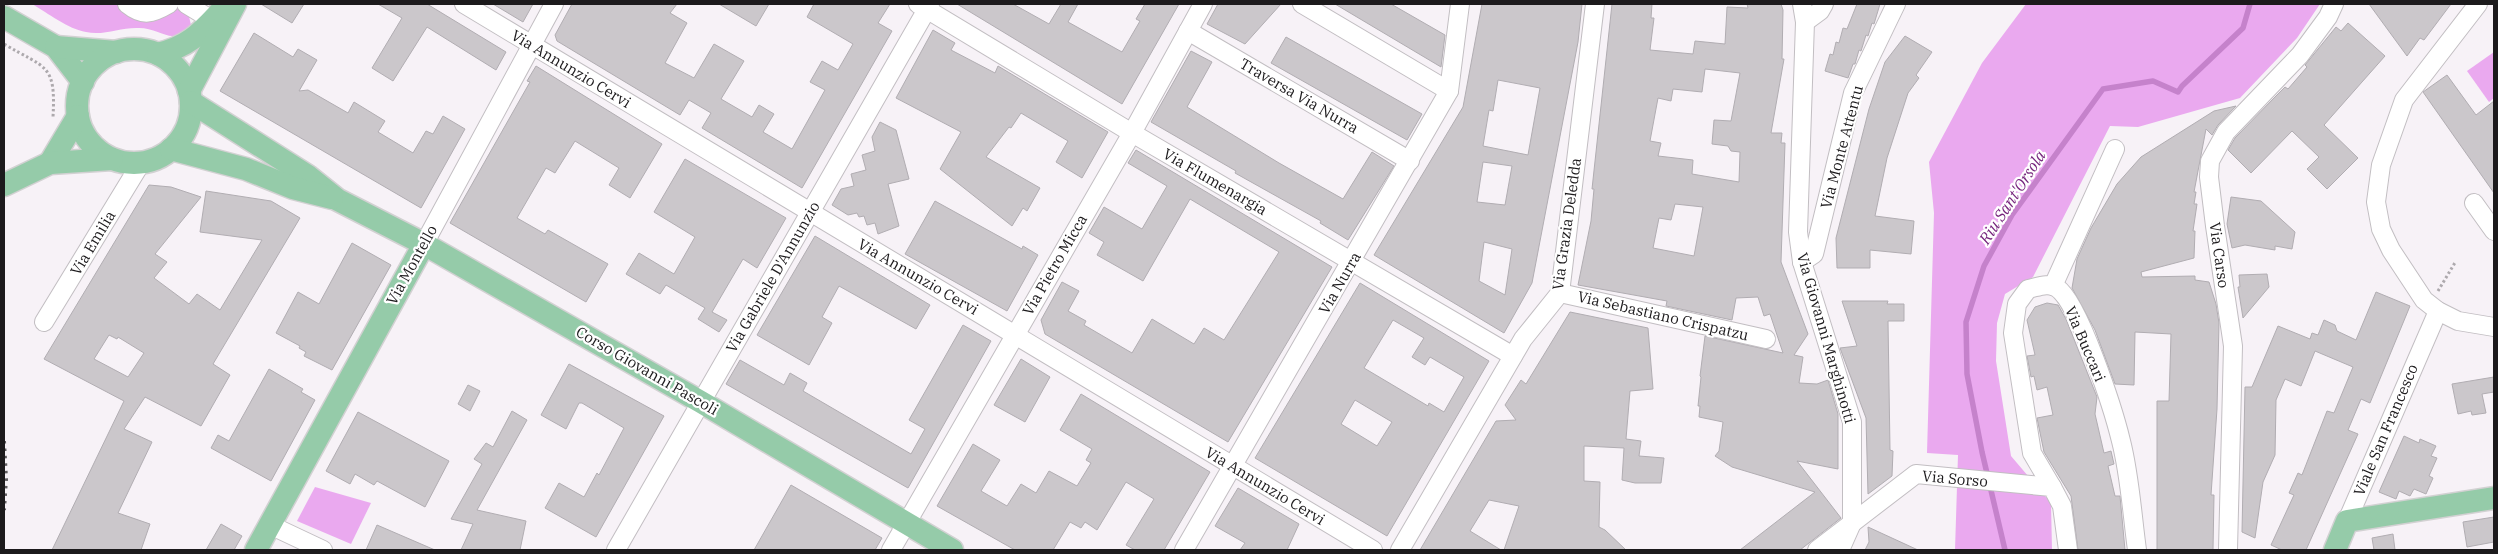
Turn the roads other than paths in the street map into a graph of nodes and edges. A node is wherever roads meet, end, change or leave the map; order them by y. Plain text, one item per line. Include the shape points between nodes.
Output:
1 (127, 4) edge
2 (169, 4) edge
3 (186, 4) edge
4 (228, 4) edge
5 (235, 4) edge
6 (464, 4) edge
7 (554, 4) edge
8 (1203, 4) edge
9 (1302, 4) edge
10 (1460, 4) edge
11 (1595, 4) edge
12 (1802, 4) edge
13 (1824, 4) edge
14 (1896, 4) edge
15 (2334, 4) edge
16 (2478, 4) edge
17 (925, 5) edge
18 (4, 17) edge
19 (212, 20) junction
20 (1805, 22) junction
21 (1188, 31) junction
22 (532, 44) junction
23 (56, 47) junction
24 (116, 52) junction
25 (158, 54) junction
26 (82, 82) junction
27 (1449, 91) junction
28 (190, 97) junction
29 (78, 116) junction
30 (1132, 133) junction
31 (171, 149) junction
32 (2115, 149) dead end
33 (112, 159) junction
34 (1410, 161) junction
35 (50, 163) junction
36 (141, 163) junction
37 (4, 185) edge
38 (338, 200) junction
39 (2474, 203) dead end
40 (811, 214) junction
41 (2494, 231) edge
42 (424, 244) junction
43 (1352, 262) junction
44 (1802, 262) junction
45 (2053, 286) junction
46 (1560, 293) junction
47 (2437, 302) junction
48 (44, 322) dead end
49 (2494, 327) edge
50 (1015, 334) junction
51 (1766, 339) dead end
52 (1513, 356) junction
53 (701, 402) junction
54 (1233, 467) junction
55 (2052, 487) junction
56 (2494, 498) edge
57 (2347, 521) junction
58 (1852, 523) junction
59 (905, 524) junction
60 (270, 525) junction
61 (256, 550) edge
62 (323, 550) edge
63 (616, 550) edge
64 (891, 550) edge
65 (952, 550) edge
66 (1184, 550) edge
67 (1373, 550) edge
68 (1400, 550) edge
69 (1817, 550) edge
70 (1840, 550) edge
71 (2068, 550) edge
72 (2137, 550) edge
73 (2228, 550) edge
74 (2334, 550) edge

1 - 2 street via 136,11 153,13
3 - 19 street
4 - 19 main road
5 - 28 main road
6 - 22 street, Via Annunzio Cervi
7 - 22 street, Via Montello
8 - 21 street, Via Pietro Micca
9 - 27 street
10 - 27 street, Via Nurra
11 - 46 street, Via Grazia Deledda
12 - 20 street, Via Giovanni Marghinotti
13 - 20 street
14 - 44 street, Via Monte Attentu via 1853,93 1814,254
15 - 73 street, Via Carso via 2300,55 2226,132 2210,161 2215,226 2233,346
16 - 47 street via 2404,100 2381,165 2376,202 2382,229 2391,250 2424,300
17 - 30 street, Via Flumenargia
17 - 40 street, Via Gabriele D'Annunzio
18 - 23 main road
19 - 25 main road via 195,39 178,49
20 - 44 street, Via Giovanni Marghinotti via 1798,232
21 - 30 street, Via Pietro Micca
21 - 34 street, Traversa Via Nurra
22 - 40 street, Via Annunzio Cervi
22 - 42 street, Via Montello
23 - 24 main road
23 - 26 main road
24 - 25 main road via 130,49
24 - 26 main road via 102,59
25 - 28 main road via 183,76
26 - 29 main road
27 - 34 street, Via Nurra
28 - 31 main road via 190,120 183,136
28 - 38 main road, Corso Giovanni Pascoli via 308,176
29 - 33 main road via 84,134 96,149
29 - 35 main road
30 - 43 street, Via Flumenargia
30 - 50 street, Via Pietro Micca
31 - 36 main road via 157,159
31 - 38 main road, Corso Giovanni Pascoli via 246,169 293,188
32 - 45 street
33 - 35 main road
33 - 36 main road
34 - 43 street, Via Nurra
35 - 37 main road
36 - 48 street, Via Emilia
38 - 42 main road, Corso Giovanni Pascoli
39 - 41 street
40 - 50 street, Via Annunzio Cervi
40 - 53 street, Via Gabriele D'Annunzio
42 - 53 main road, Corso Giovanni Pascoli
42 - 60 main road, Via Montello
43 - 52 street, Via Flumenargia
43 - 54 street, Via Nurra
44 - 58 street, Via Giovanni Marghinotti via 1852,422
45 - 55 street via 2028,289 2017,304 2013,334 2032,453
45 - 72 street, Via Buccari via 2072,308 2122,442
46 - 51 street, Via Sebastiano Crispatzu
46 - 52 street, Via Grazia Deledda
47 - 49 street via 2458,321
47 - 57 street, Viale San Francesco
50 - 54 street, Via Annunzio Cervi
50 - 59 street, Via Pietro Micca
52 - 68 street, Via Grazia Deledda
53 - 59 main road, Corso Giovanni Pascoli
53 - 63 street, Via Gabriele D'Annunzio
54 - 66 street, Via Nurra
54 - 67 street, Via Annunzio Cervi
55 - 58 street, Via Sorso via 1916,474
55 - 71 street via 2062,506
56 - 57 main road
57 - 74 main road, Viale San Francesco
58 - 69 street, Via Sorso
58 - 70 street
59 - 64 street, Via Pietro Micca
59 - 65 main road, Corso Giovanni Pascoli
60 - 61 main road, Via Montello
60 - 62 street

